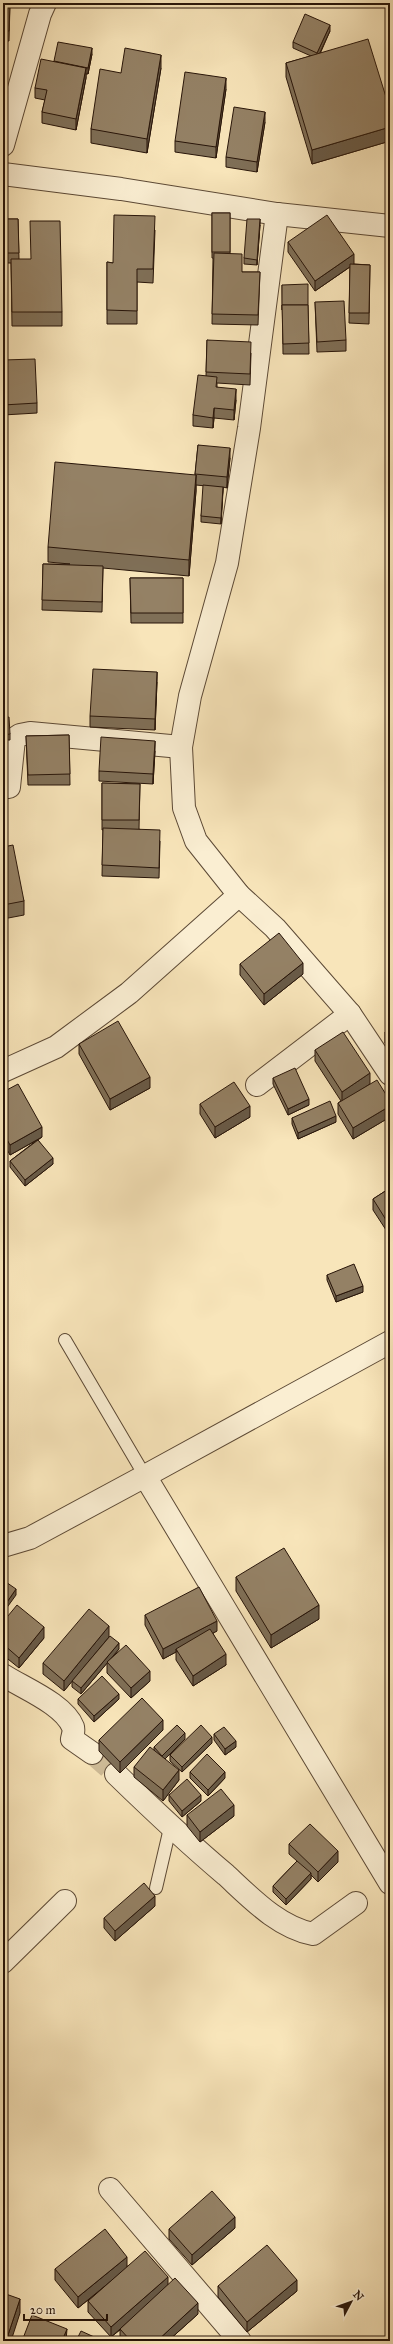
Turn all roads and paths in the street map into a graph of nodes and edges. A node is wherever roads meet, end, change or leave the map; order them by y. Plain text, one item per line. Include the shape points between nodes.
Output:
1 (45, 3) edge
2 (3, 145) edge
3 (3, 174) edge
4 (277, 214) junction
5 (390, 226) edge
6 (181, 747) junction
7 (9, 787) dead end
8 (239, 895) junction
9 (350, 1014) junction
10 (3, 1071) edge
11 (390, 1074) edge
12 (257, 1085) dead end
13 (66, 1340) dead end
14 (390, 1342) edge
15 (145, 1476) junction
16 (3, 1546) edge
17 (3, 1675) edge
18 (92, 1753) tunnel mouth
19 (116, 1774) tunnel mouth
20 (170, 1828) junction
21 (390, 1883) edge
22 (156, 1888) dead end
23 (64, 1901) dead end
24 (356, 1903) dead end
25 (3, 1962) edge
26 (110, 2189) dead end
27 (240, 2341) edge

1 - 2 street
3 - 4 street via 121,189
4 - 5 street
4 - 6 street via 249,428 227,563 190,696
6 - 7 street via 30,733 20,735 14,739
6 - 8 street via 184,808 196,841
8 - 9 street via 275,928
8 - 10 street via 129,993 56,1047
9 - 11 street
9 - 12 street
13 - 15 lane
14 - 15 street
15 - 16 street via 30,1538
15 - 21 street
17 - 18 street via 54,1705 74,1728 72,1739
19 - 20 street
20 - 22 lane
20 - 24 street via 274,1916 302,1932 313,1934
23 - 25 street
26 - 27 street

